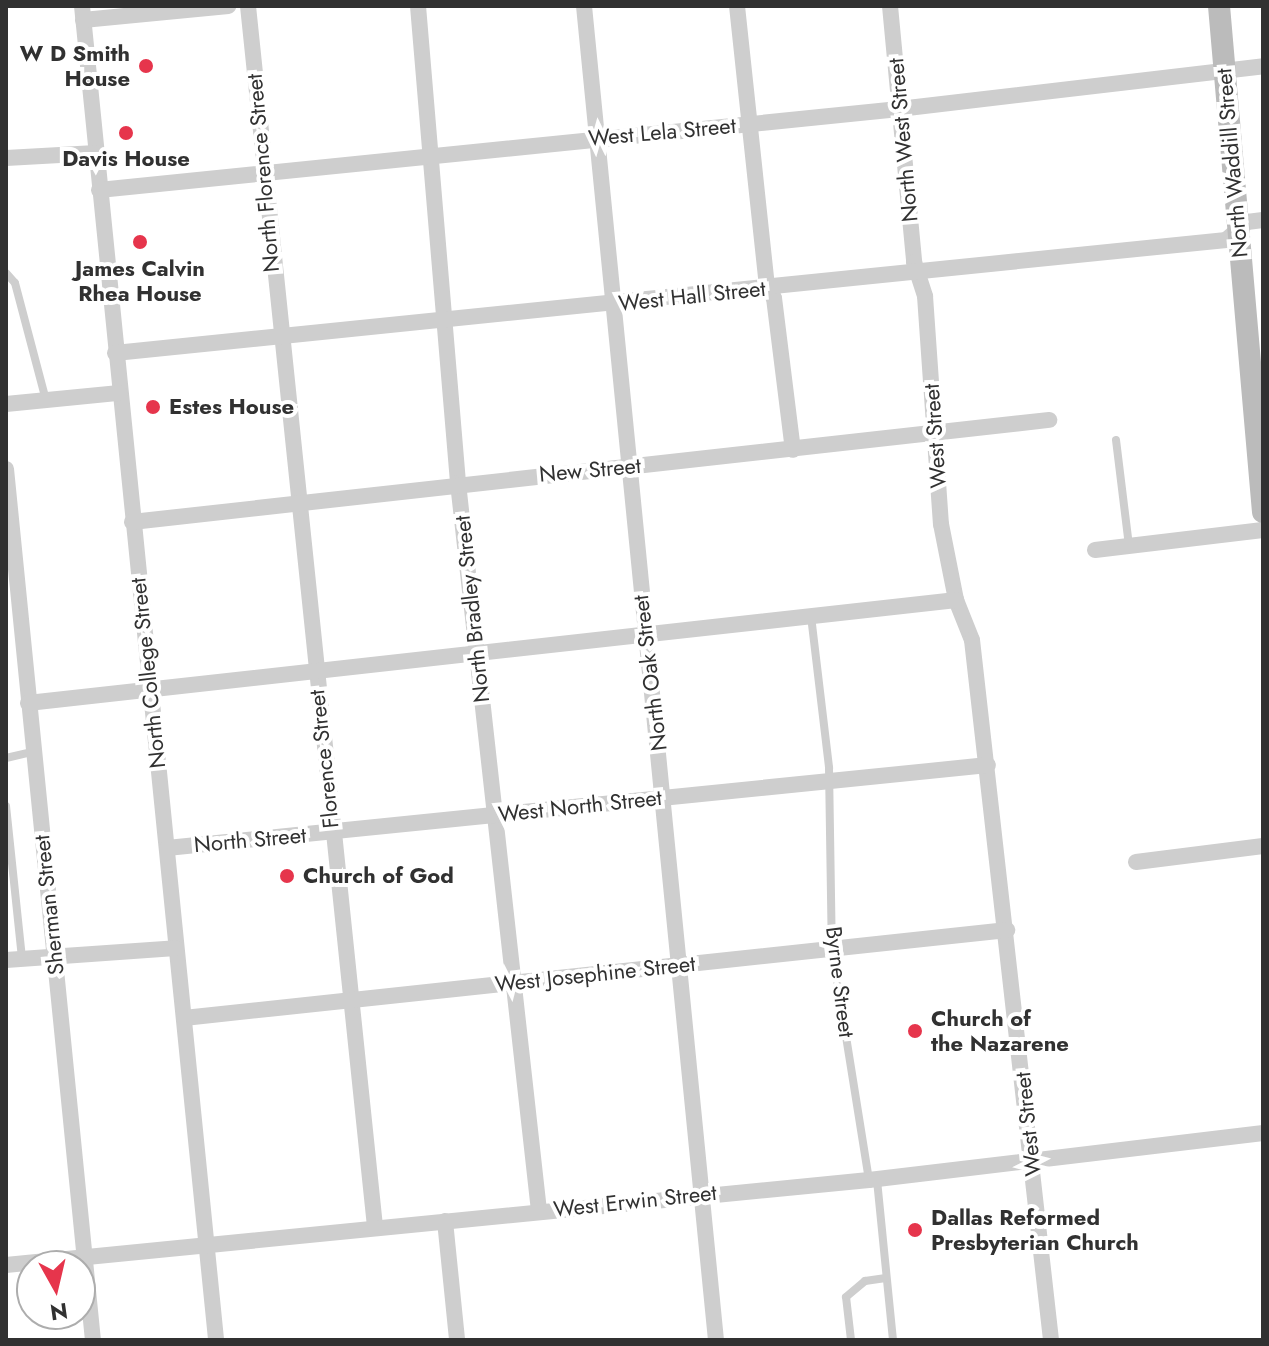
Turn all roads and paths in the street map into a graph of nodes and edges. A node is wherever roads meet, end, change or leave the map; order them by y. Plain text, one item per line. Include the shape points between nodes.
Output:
1 (228, 6) edge
2 (248, 6) edge
3 (418, 6) edge
4 (584, 6) edge
5 (737, 6) edge
6 (890, 6) edge
7 (1219, 6) edge
8 (83, 13) edge
9 (1263, 66) edge
10 (1225, 71) junction
11 (899, 109) junction
12 (749, 124) junction
13 (596, 137) junction
14 (96, 153) junction
15 (430, 155) junction
16 (6, 158) edge
17 (262, 173) junction
18 (99, 190) junction
19 (1263, 220) edge
20 (1237, 230) junction
21 (919, 272) junction
22 (6, 273) edge
23 (767, 287) junction
24 (612, 305) junction
25 (442, 323) junction
26 (279, 339) junction
27 (115, 353) junction
28 (119, 393) junction
29 (46, 400) junction
30 (6, 404) edge
31 (1049, 420) dead end
32 (933, 433) junction
33 (1116, 440) dead end
34 (793, 450) junction
35 (628, 467) junction
36 (6, 469) edge
37 (458, 483) junction
38 (297, 501) junction
39 (1263, 512) edge
40 (132, 522) junction
41 (1263, 530) edge
42 (1129, 546) junction
43 (1095, 550) dead end
44 (956, 600) junction
45 (811, 615) junction
46 (644, 632) junction
47 (476, 651) junction
48 (315, 670) junction
49 (149, 689) junction
50 (28, 703) junction
51 (33, 752) junction
52 (6, 758) edge
53 (988, 765) junction
54 (828, 782) junction
55 (664, 797) junction
56 (6, 806) edge
57 (494, 815) junction
58 (332, 832) junction
59 (1263, 846) edge
60 (167, 848) junction
61 (1136, 862) dead end
62 (1007, 930) junction
63 (176, 948) junction
64 (832, 949) junction
65 (55, 956) junction
66 (14, 960) edge
67 (680, 965) junction
68 (512, 983) junction
69 (350, 1000) junction
70 (184, 1018) junction
71 (1263, 1133) edge
72 (1032, 1161) junction
73 (873, 1179) junction
74 (705, 1194) junction
75 (539, 1211) junction
76 (445, 1221) junction
77 (375, 1227) junction
78 (207, 1245) junction
79 (83, 1250) edge
80 (96, 1256) edge
81 (886, 1278) junction
82 (216, 1340) edge
83 (457, 1340) edge
84 (716, 1340) edge
85 (851, 1340) edge
86 (893, 1340) edge
87 (1051, 1340) edge

1 - 8 street
2 - 17 street, North Florence Street
3 - 15 street, North Bradley Street
4 - 13 street, North Oak Street
5 - 12 street
6 - 11 street, North West Street
7 - 10 street, North Waddill Street
8 - 14 street, North College Street
9 - 10 street, West Lela Street
10 - 11 street, West Lela Street
10 - 20 street, North Waddill Street
11 - 12 street, West Lela Street
11 - 21 street, North West Street
12 - 13 street, West Lela Street
12 - 23 street
13 - 15 street, West Lela Street
13 - 24 street, North Oak Street
14 - 16 street
14 - 18 street, North College Street
15 - 17 street, West Lela Street
15 - 25 street, North Bradley Street
17 - 18 street, West Lela Street
17 - 26 street, North Florence Street
18 - 27 street, North College Street
19 - 20 street, West Hall Street
20 - 21 street, West Hall Street via 1226,240
20 - 39 street, North Waddill Street
21 - 23 street, West Hall Street
21 - 32 street, West Street
22 - 29 lane via 15,283
23 - 24 street, West Hall Street
23 - 34 street via 774,298
24 - 25 street, West Hall Street
24 - 35 street, North Oak Street
25 - 26 street, West Hall Street
25 - 37 street, North Bradley Street
26 - 27 street, West Hall Street
26 - 38 street, Florence Street
27 - 28 street, North College Street
28 - 29 street
28 - 40 street, North College Street
29 - 30 street
31 - 32 street, New Street
32 - 34 street, New Street
32 - 44 street, West Street via 941,524
33 - 42 lane
34 - 35 street, New Street
35 - 37 street, New Street
35 - 46 street, North Oak Street
36 - 50 street, Sherman Street
37 - 38 street, New Street
37 - 47 street, North Bradley Street
38 - 40 street, New Street
38 - 48 street, Florence Street
40 - 49 street, North College Street
41 - 42 street
42 - 43 street
44 - 45 street
44 - 53 street, West Street via 972,640
45 - 46 street
45 - 54 lane
46 - 47 street
46 - 55 street, North Oak Street
47 - 48 street
47 - 57 street, North Bradley Street
48 - 49 street
48 - 58 street, Florence Street
49 - 50 street
49 - 60 street, North College Street
50 - 51 street, Sherman Street
51 - 52 lane
51 - 65 street, Sherman Street
53 - 54 street
53 - 62 street, West Street
54 - 55 street, West North Street
54 - 64 lane, Byrne Street
55 - 57 street, West North Street
55 - 67 street, North Oak Street
56 - 66 lane
57 - 58 street, West North Street
57 - 68 street, North Bradley Street
58 - 60 street, North Street
58 - 69 street, Florence Street
59 - 61 street
60 - 63 street, North College Street
62 - 64 street, West Josephine Street
62 - 72 street, West Street
63 - 65 street
63 - 70 street, North College Street
64 - 67 street, West Josephine Street
64 - 73 lane, Byrne Street
65 - 66 street
65 - 79 street, Sherman Street
67 - 68 street, West Josephine Street
67 - 74 street, North Oak Street
68 - 69 street, West Josephine Street
68 - 75 street, North Bradley Street
69 - 70 street, West Josephine Street
69 - 77 street, Florence Street
70 - 78 street, North College Street
71 - 72 street, West Erwin Street
72 - 73 street, West Erwin Street
72 - 87 street, West Street
73 - 74 street, West Erwin Street
73 - 81 lane, Byrne Street
74 - 75 street, West Erwin Street
74 - 84 street, North Oak Street
75 - 76 street, West Erwin Street
76 - 77 street, West Erwin Street
76 - 83 street
77 - 78 street, West Erwin Street
78 - 80 street, West Erwin Street
78 - 82 street, North College Street
81 - 85 lane via 865,1281 846,1297
81 - 86 lane, Byrne Street

